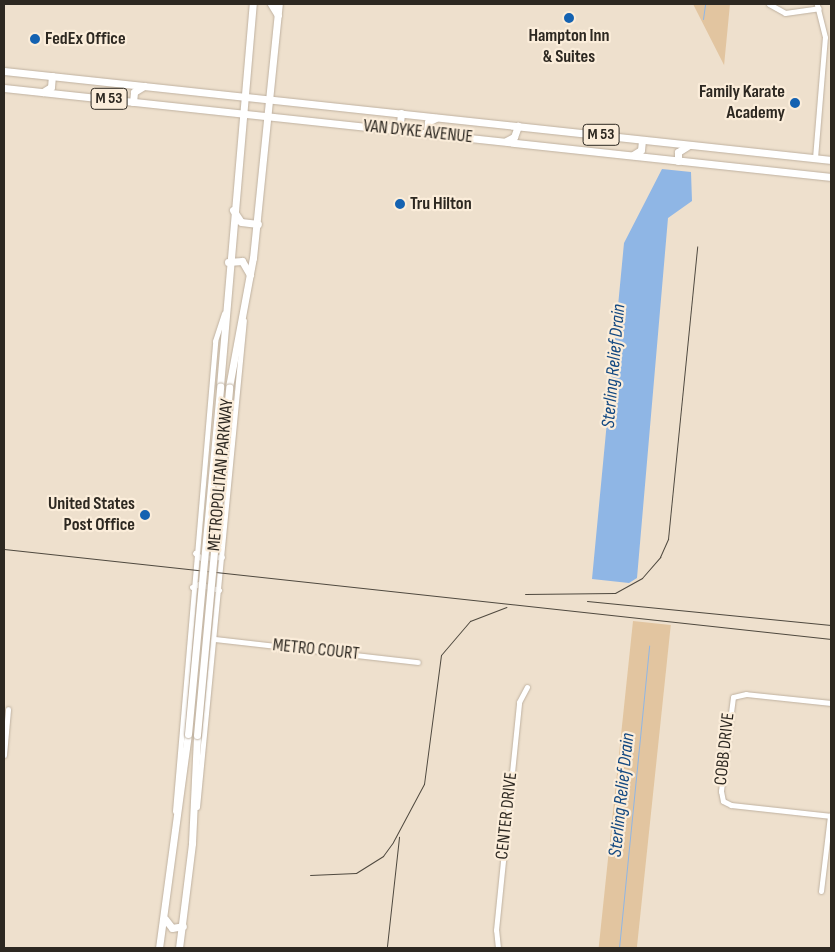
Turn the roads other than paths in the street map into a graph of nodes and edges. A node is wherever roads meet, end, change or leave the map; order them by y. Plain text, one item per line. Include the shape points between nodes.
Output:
1 (253, 4) edge
2 (271, 4) edge
3 (279, 4) edge
4 (769, 4) edge
5 (818, 6) edge
6 (278, 15) junction
7 (4, 71) edge
8 (52, 76) junction
9 (144, 86) junction
10 (4, 88) edge
11 (40, 92) junction
12 (243, 96) junction
13 (270, 99) junction
14 (133, 102) junction
15 (242, 113) junction
16 (401, 113) junction
17 (268, 116) junction
18 (439, 117) junction
19 (518, 126) junction
20 (385, 129) junction
21 (427, 133) junction
22 (642, 140) junction
23 (503, 141) junction
24 (689, 145) junction
25 (630, 156) junction
26 (815, 158) junction
27 (831, 160) edge
28 (678, 161) junction
29 (831, 177) edge
30 (233, 209) junction
31 (258, 224) junction
32 (228, 262) junction
33 (250, 275) junction
34 (246, 295) junction
35 (225, 312) junction
36 (195, 553) junction
37 (222, 557) junction
38 (192, 587) junction
39 (219, 590) junction
40 (215, 638) junction
41 (418, 662) dead end
42 (527, 687) dead end
43 (831, 703) edge
44 (8, 709) dead end
45 (4, 755) edge
46 (830, 816) edge
47 (194, 824) junction
48 (176, 827) junction
49 (821, 891) dead end
50 (165, 919) junction
51 (183, 926) junction
52 (159, 948) edge
53 (179, 948) edge
54 (498, 948) edge

1 - 12 main road, METROPOLITAN PARKWAY
2 - 6 main road
3 - 6 main road, METROPOLITAN PARKWAY
4 - 5 street via 788,13
5 - 26 street via 825,37
6 - 13 main road, METROPOLITAN PARKWAY
7 - 8 main road, VAN DYKE AVENUE / M 53
8 - 9 main road, VAN DYKE AVENUE / M 53
8 - 11 main road via 51,87
9 - 12 main road, VAN DYKE AVENUE / M 53
9 - 14 main road via 134,92
10 - 11 main road, VAN DYKE AVENUE / M 53
11 - 14 main road, VAN DYKE AVENUE / M 53
12 - 13 main road, VAN DYKE AVENUE / M 53
12 - 15 main road, METROPOLITAN PARKWAY
13 - 16 main road, VAN DYKE AVENUE / M 53
13 - 17 main road, METROPOLITAN PARKWAY
14 - 15 main road, VAN DYKE AVENUE / M 53
15 - 17 main road, VAN DYKE AVENUE / M 53
15 - 30 main road, METROPOLITAN PARKWAY
16 - 18 main road, VAN DYKE AVENUE / M 53
16 - 20 main road via 400,123
17 - 20 main road, VAN DYKE AVENUE / M 53
17 - 31 main road, METROPOLITAN PARKWAY
18 - 19 main road, VAN DYKE AVENUE / M 53
18 - 21 main road via 428,122
19 - 22 main road, VAN DYKE AVENUE / M 53
19 - 23 main road via 514,137
20 - 21 main road, VAN DYKE AVENUE / M 53
21 - 23 main road, VAN DYKE AVENUE / M 53
22 - 24 main road, VAN DYKE AVENUE / M 53
22 - 25 main road via 641,150
23 - 25 main road, VAN DYKE AVENUE / M 53
24 - 26 main road, VAN DYKE AVENUE / M 53
24 - 28 main road via 678,152
25 - 28 main road, VAN DYKE AVENUE / M 53
26 - 27 main road, VAN DYKE AVENUE / M 53
28 - 29 main road, VAN DYKE AVENUE / M 53
30 - 31 main road via 242,222
30 - 32 main road, METROPOLITAN PARKWAY
31 - 33 main road, METROPOLITAN PARKWAY
32 - 33 main road via 242,261
32 - 35 main road, METROPOLITAN PARKWAY
33 - 34 main road, METROPOLITAN PARKWAY
34 - 37 street
34 - 47 main road, METROPOLITAN PARKWAY, bridge via 229,387 197,735
35 - 36 street via 215,341
35 - 48 main road, METROPOLITAN PARKWAY, bridge via 188,734
36 - 37 street via 201,558
36 - 38 street
37 - 39 street
38 - 39 street via 199,584
38 - 48 street via 174,787
39 - 40 street
40 - 41 street, METRO COURT
40 - 47 street
42 - 54 street, CENTER DRIVE via 519,702 496,930
43 - 46 street, COBB DRIVE via 746,694 732,697 720,791 723,801
44 - 45 street
46 - 49 street
47 - 51 main road, METROPOLITAN PARKWAY
48 - 50 main road, METROPOLITAN PARKWAY
50 - 51 main road via 172,928
50 - 52 main road, METROPOLITAN PARKWAY
51 - 53 main road, METROPOLITAN PARKWAY

